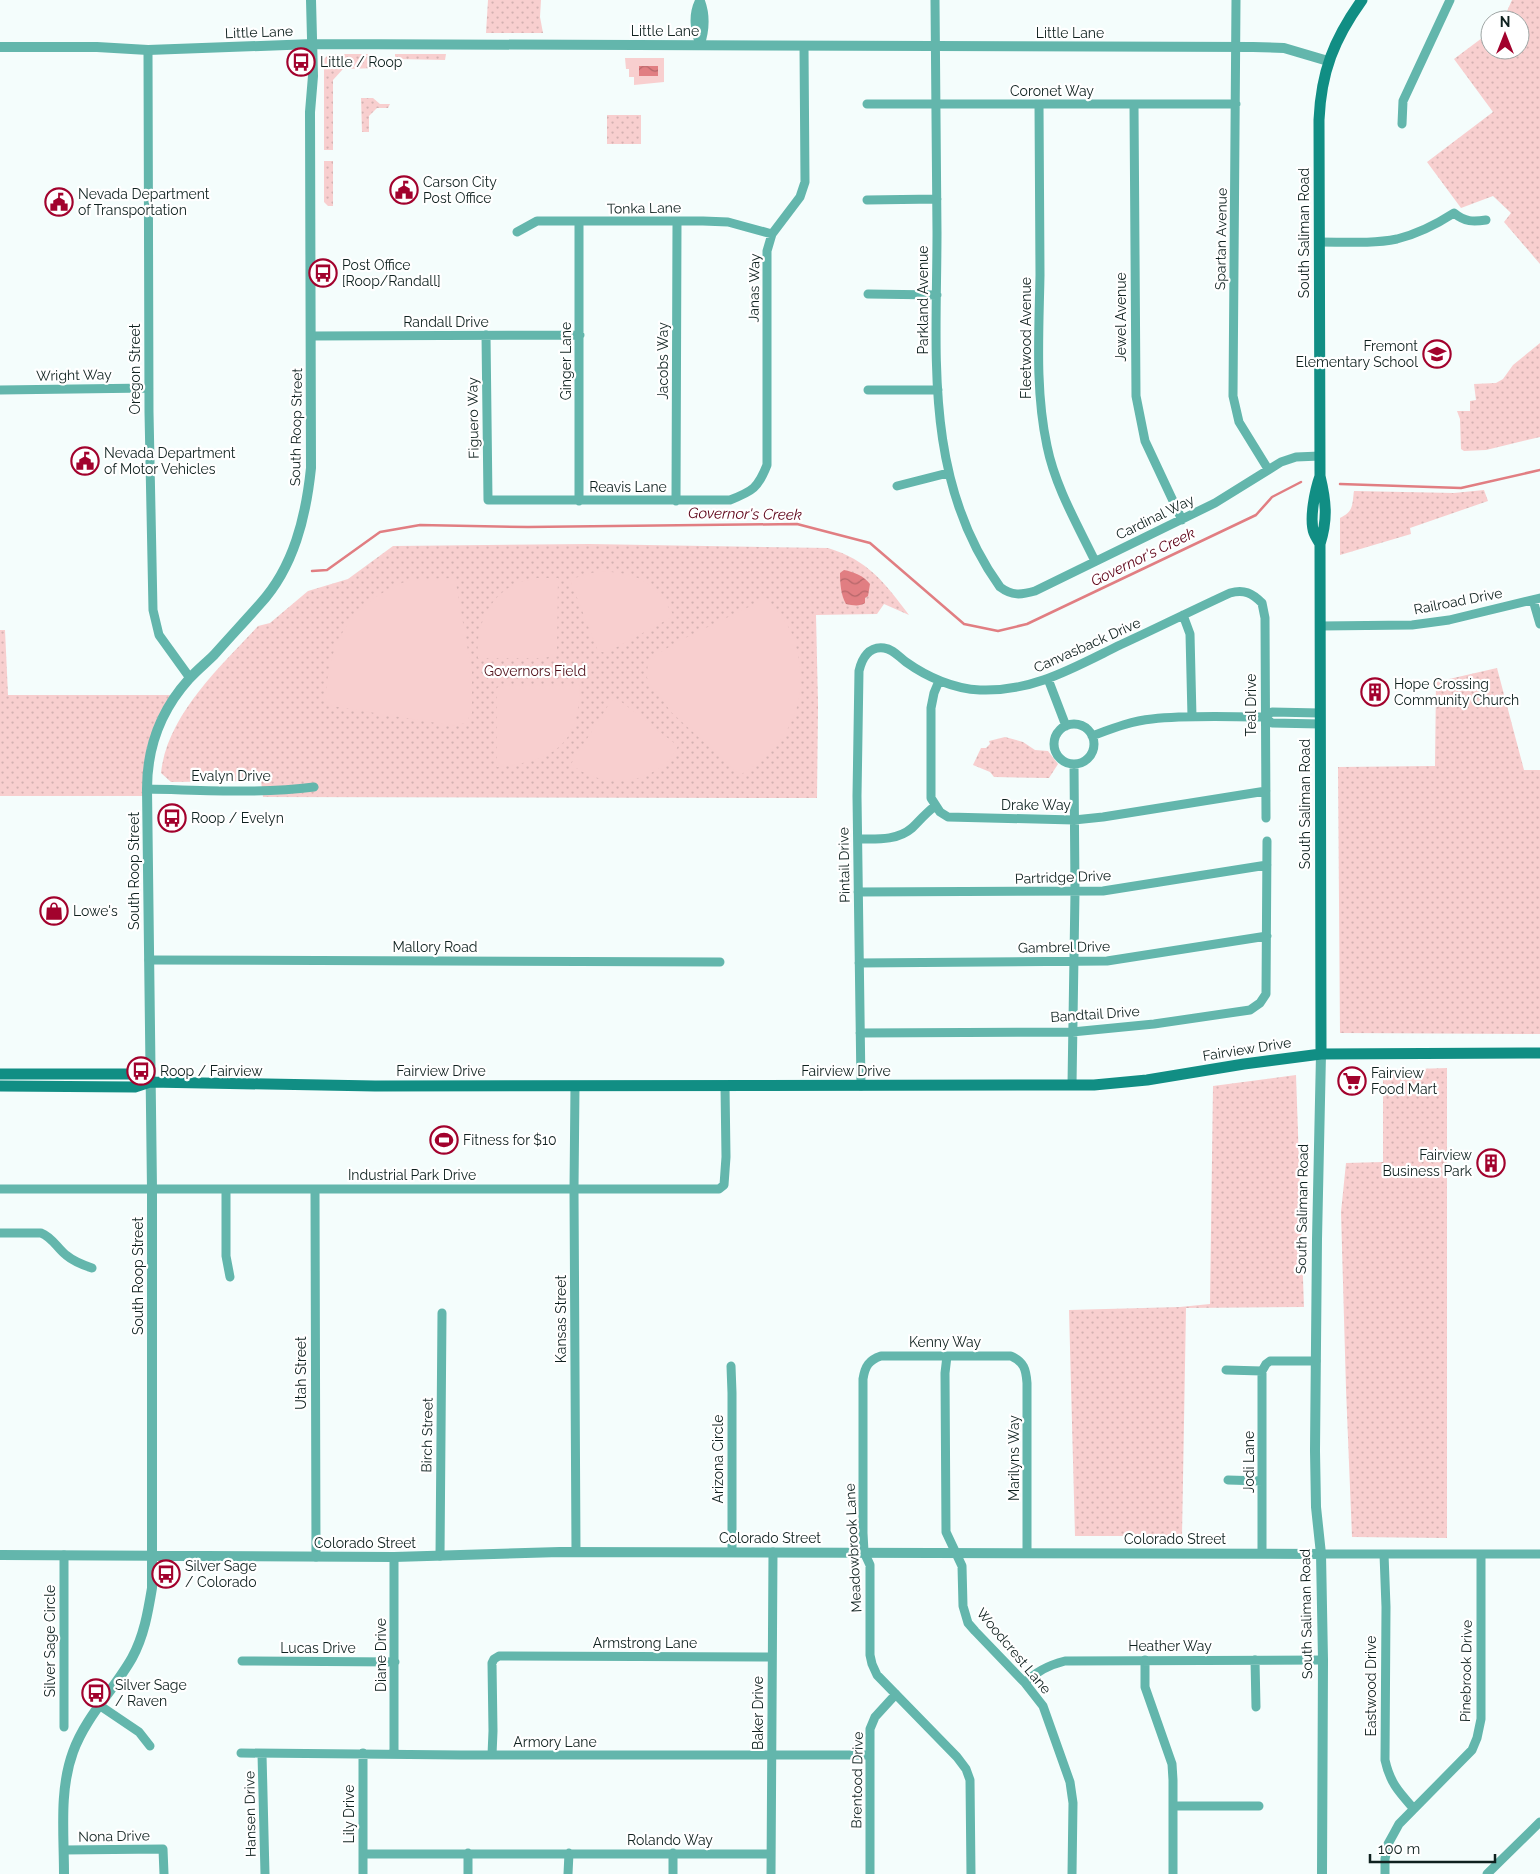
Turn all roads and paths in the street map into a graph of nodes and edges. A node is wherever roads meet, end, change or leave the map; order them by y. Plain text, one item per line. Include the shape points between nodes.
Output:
1 (311, 0) edge
2 (700, 0) edge
3 (935, 0) edge
4 (1236, 0) edge
5 (1362, 0) edge
6 (1450, 0) edge
7 (313, 44) junction
8 (700, 45) junction
9 (804, 46) junction
10 (935, 46) junction
11 (0, 47) edge
12 (1236, 47) junction
13 (148, 50) junction
14 (1328, 60) junction
15 (867, 104) dead end
16 (936, 104) junction
17 (1039, 104) junction
18 (1236, 104) junction
19 (1134, 105) junction
20 (1402, 124) dead end
21 (937, 199) junction
22 (867, 200) dead end
23 (1486, 220) dead end
24 (580, 222) junction
25 (677, 222) junction
26 (518, 232) dead end
27 (772, 234) junction
28 (1319, 242) junction
29 (868, 294) dead end
30 (937, 295) junction
31 (486, 335) junction
32 (580, 335) junction
33 (311, 336) junction
34 (148, 388) junction
35 (0, 390) edge
36 (868, 390) dead end
37 (938, 390) junction
38 (1320, 456) junction
39 (1268, 469) junction
40 (948, 473) junction
41 (761, 481) joint
42 (897, 486) dead end
43 (488, 500) joint
44 (579, 501) junction
45 (676, 501) junction
46 (1182, 520) junction
47 (1095, 561) junction
48 (1000, 587) joint
49 (1254, 596) joint
50 (1536, 599) edge
51 (1183, 615) junction
52 (1540, 624) edge
53 (1321, 626) junction
54 (873, 650) joint
55 (190, 678) junction
56 (1048, 680) junction
57 (939, 681) junction
58 (1289, 712) junction
59 (1192, 717) junction
60 (1264, 718) junction
61 (1320, 718) junction
62 (1289, 724) junction
63 (1066, 726) junction
64 (1092, 736) junction
65 (1074, 764) junction
66 (314, 787) dead end
67 (147, 789) junction
68 (1266, 791) junction
69 (936, 806) junction
70 (1266, 818) dead end
71 (1074, 820) junction
72 (858, 839) junction
73 (1267, 841) dead end
74 (1267, 865) junction
75 (858, 892) junction
76 (1075, 892) junction
77 (1267, 936) junction
78 (149, 960) junction
79 (720, 962) dead end
80 (1074, 962) junction
81 (859, 963) junction
82 (1072, 1032) junction
83 (860, 1033) junction
84 (1540, 1053) edge
85 (1321, 1054) junction
86 (0, 1074) edge
87 (150, 1082) junction
88 (1072, 1085) junction
89 (0, 1086) edge
90 (576, 1086) junction
91 (726, 1086) junction
92 (861, 1086) junction
93 (0, 1189) edge
94 (152, 1189) junction
95 (226, 1189) junction
96 (316, 1189) junction
97 (574, 1189) junction
98 (0, 1233) edge
99 (92, 1268) dead end
100 (230, 1277) dead end
101 (442, 1313) dead end
102 (947, 1356) junction
103 (1316, 1361) junction
104 (867, 1364) joint
105 (1023, 1365) joint
106 (731, 1366) dead end
107 (1226, 1370) dead end
108 (1262, 1370) junction
109 (1228, 1480) dead end
110 (1262, 1481) junction
111 (576, 1552) junction
112 (732, 1552) junction
113 (773, 1552) junction
114 (864, 1552) junction
115 (955, 1552) junction
116 (1027, 1553) junction
117 (1262, 1553) junction
118 (0, 1554) edge
119 (1321, 1554) junction
120 (1384, 1554) junction
121 (1481, 1554) junction
122 (1540, 1554) edge
123 (64, 1555) junction
124 (152, 1555) junction
125 (440, 1556) junction
126 (316, 1557) junction
127 (394, 1557) junction
128 (772, 1657) junction
129 (1145, 1660) junction
130 (1255, 1660) junction
131 (1322, 1660) junction
132 (242, 1661) dead end
133 (395, 1662) junction
134 (1025, 1683) junction
135 (896, 1694) junction
136 (99, 1704) junction
137 (1256, 1707) dead end
138 (64, 1727) dead end
139 (150, 1746) dead end
140 (241, 1753) dead end
141 (363, 1753) junction
142 (394, 1753) junction
143 (262, 1754) junction
144 (492, 1755) junction
145 (870, 1755) junction
146 (772, 1756) junction
147 (1173, 1806) junction
148 (1259, 1806) dead end
149 (1414, 1809) junction
150 (1540, 1822) edge
151 (64, 1850) junction
152 (468, 1853) junction
153 (569, 1853) junction
154 (673, 1853) junction
155 (363, 1854) junction
156 (771, 1854) junction
157 (64, 1874) edge
158 (164, 1874) edge
159 (265, 1874) edge
160 (363, 1874) edge
161 (468, 1874) edge
162 (568, 1874) edge
163 (673, 1874) edge
164 (771, 1874) edge
165 (870, 1874) edge
166 (971, 1874) edge
167 (1072, 1874) edge
168 (1173, 1874) edge
169 (1322, 1874) edge
170 (1385, 1874) edge
171 (1487, 1874) edge

1 - 7 street, South Roop Street
2 - 8 street via 704,10 704,32
3 - 10 street, Parkland Avenue
4 - 12 street, Spartan Avenue
5 - 14 main road, South Saliman Road
6 - 20 street via 1403,101
7 - 8 street, Little Lane
7 - 13 street, Little Lane
7 - 33 street, South Roop Street via 310,112
8 - 9 street, Little Lane
9 - 10 street, Little Lane
9 - 27 street, Janas Way via 805,182 800,197
10 - 12 street, Little Lane
10 - 16 street, Parkland Avenue
11 - 13 street, Little Lane
12 - 14 street, Little Lane via 1284,48
12 - 18 street, Spartan Avenue
13 - 34 street, Oregon Street
14 - 28 main road, South Saliman Road via 1319,113
15 - 16 street, Coronet Way
16 - 17 street, Coronet Way
16 - 21 street, Parkland Avenue
17 - 19 street, Coronet Way
17 - 47 street, Fleetwood Avenue via 1042,419 1057,479
18 - 19 street, Coronet Way
18 - 39 street, Spartan Avenue via 1233,396 1239,422
19 - 46 street, Jewel Avenue via 1136,396 1145,441
21 - 22 street
21 - 30 street, Parkland Avenue
23 - 28 street via 1471,222 1454,213 1398,239
24 - 25 street, Tonka Lane
24 - 26 street, Tonka Lane via 537,221
24 - 32 street, Ginger Lane
25 - 27 street, Tonka Lane via 728,222
25 - 45 street, Jacobs Way
27 - 41 street, Janas Way via 767,251 767,465
28 - 38 main road, South Saliman Road
29 - 30 street
30 - 37 street, Parkland Avenue
31 - 32 street, Randall Drive
31 - 33 street, Randall Drive
31 - 43 street, Figuero Way
32 - 44 street, Ginger Lane
33 - 55 street, South Roop Street via 311,468 308,500 299,534 282,572 259,606
34 - 35 street, Wright Way
34 - 55 street, Oregon Street via 153,610 159,635
36 - 37 street
37 - 40 street, Parkland Avenue
38 - 39 street, Cardinal Way via 1294,457
38 - 53 main road, South Saliman Road via 1320,476 1326,499 1326,526 1320,544
39 - 46 street, Cardinal Way
40 - 42 street
40 - 48 street, Parkland Avenue via 966,527
41 - 45 street, Reavis Lane via 749,493 730,500
43 - 44 street, Reavis Lane
44 - 45 street, Reavis Lane
46 - 47 street, Cardinal Way
47 - 48 street, Cardinal Way via 1028,593 1015,594
49 - 51 street, Canvasback Drive via 1242,591 1230,593
49 - 60 street, Teal Drive via 1262,603 1265,618
50 - 52 street
50 - 53 street, Railroad Drive via 1449,620 1412,625
51 - 56 street, Canvasback Drive
51 - 59 street via 1190,634
53 - 61 main road, South Saliman Road
54 - 57 street, Canvasback Drive via 890,649
54 - 72 street, Pintail Drive via 863,658 859,671
55 - 67 street, South Roop Street via 160,723 148,759
56 - 57 street, Canvasback Drive via 1018,688 987,690
56 - 63 street
57 - 69 street via 931,708 931,798
58 - 60 street via 1272,712
58 - 61 street
58 - 62 street
59 - 60 street
59 - 64 street via 1150,719
60 - 62 street via 1272,723
60 - 68 street, Teal Drive
61 - 62 street
61 - 85 main road, South Saliman Road
63 - 64 street via 1084,727
63 - 65 street via 1057,735 1055,748 1062,760
64 - 65 street via 1091,755
65 - 71 street
66 - 67 street, Evalyn Drive via 295,790
67 - 78 street, South Roop Street
68 - 70 street, Teal Drive
68 - 71 street, Drake Way
69 - 71 street, Drake Way via 948,817 956,818
69 - 72 street via 898,836
71 - 76 street
72 - 75 street, Pintail Drive
73 - 74 street
74 - 76 street, Partridge Drive via 1102,891
74 - 77 street
75 - 76 street, Partridge Drive
75 - 81 street, Pintail Drive
76 - 80 street
77 - 80 street, Gambrel Drive via 1107,961
77 - 82 street, Bandtail Drive via 1266,994 1250,1010
78 - 79 street, Mallory Road
78 - 87 street, South Roop Street
80 - 81 street, Gambrel Drive
80 - 82 street
81 - 83 street, Pintail Drive
82 - 83 street, Bandtail Drive
82 - 88 street
83 - 92 street, Pintail Drive
84 - 85 main road, Fairview Drive
85 - 88 main road, Fairview Drive via 1147,1080
85 - 103 street, South Saliman Road
86 - 87 main road, Fairview Drive via 131,1074
87 - 89 main road, Fairview Drive via 136,1087
87 - 90 main road, Fairview Drive
87 - 94 street, South Roop Street
88 - 92 main road, Fairview Drive
90 - 91 main road, Fairview Drive
90 - 97 street, Kansas Street
91 - 92 main road, Fairview Drive
91 - 97 street, Industrial Park Drive via 726,1160 724,1185 719,1189
93 - 94 street, Industrial Park Drive
94 - 95 street, Industrial Park Drive
94 - 124 street, South Roop Street
95 - 96 street, Industrial Park Drive
95 - 100 street via 226,1256
96 - 97 street, Industrial Park Drive
96 - 126 street, Utah Street
97 - 111 street, Kansas Street
98 - 99 street via 41,1233 66,1256
101 - 125 street, Birch Street
102 - 104 street, Kenny Way via 882,1356
102 - 105 street, Kenny Way via 1011,1356
102 - 115 street, Woodcrest Lane via 945,1528
103 - 108 street via 1270,1361
103 - 119 street, South Saliman Road via 1316,1507
104 - 114 street, Meadowbrook Lane via 863,1379
105 - 116 street, Marilyns Way via 1027,1370
106 - 112 street, Arizona Circle
107 - 108 street
108 - 110 street, Jodi Lane
109 - 110 street
110 - 117 street, Jodi Lane
111 - 112 street, Colorado Street
111 - 125 street, Colorado Street
112 - 113 street, Colorado Street
113 - 114 street, Colorado Street
113 - 128 street, Baker Drive
114 - 115 street, Colorado Street
114 - 135 street, Meadowbrook Lane via 870,1565 872,1664 877,1675
115 - 116 street, Colorado Street
115 - 134 street, Woodcrest Lane via 962,1566 963,1606 968,1622
116 - 117 street, Colorado Street
117 - 119 street, Colorado Street
118 - 123 street, Colorado Street
119 - 120 street, Colorado Street
119 - 131 street, South Saliman Road
120 - 121 street, Colorado Street
120 - 149 street, Eastwood Drive via 1385,1760 1395,1789
121 - 122 street, Colorado Street
121 - 149 street, Pinebrook Drive via 1481,1719 1478,1738 1465,1758
123 - 124 street, Colorado Street
123 - 138 street, Silver Sage Circle
124 - 126 street, Colorado Street
124 - 136 street, South Roop Street via 152,1588 142,1636 128,1664
125 - 127 street, Colorado Street
126 - 127 street, Colorado Street
127 - 133 street, Diane Drive
128 - 144 street, Armstrong Lane via 499,1656 492,1663
128 - 146 street, Baker Drive
129 - 130 street, Heather Way
129 - 134 street, Heather Way via 1064,1661 1033,1674
129 - 147 street via 1145,1687 1172,1764
130 - 131 street, Heather Way
130 - 137 street
131 - 169 street, South Saliman Road
132 - 133 street, Lucas Drive
133 - 142 street, Diane Drive
134 - 167 street, Woodcrest Lane via 1043,1706 1070,1782 1073,1802
135 - 145 street, Brentood Drive via 872,1723
135 - 166 street, Meadowbrook Lane via 966,1769 970,1780
136 - 139 street via 139,1732
136 - 151 street, South Roop Street via 74,1750 68,1772 64,1798
140 - 143 street, Armory Lane
141 - 142 street, Armory Lane
141 - 143 street, Armory Lane
141 - 155 street, Lily Drive
142 - 144 street, Armory Lane
143 - 159 street, Hansen Drive
144 - 146 street, Armory Lane
145 - 146 street, Armory Lane
145 - 165 street, Brentood Drive
146 - 156 street, Baker Drive
147 - 148 street
147 - 168 street
149 - 170 street, Pinebrook Drive via 1399,1824 1388,1844
150 - 171 street
151 - 157 street
151 - 158 street, Nona Drive via 163,1849
152 - 153 street, Rolando Way
152 - 155 street, Rolando Way
152 - 161 street
153 - 154 street, Rolando Way
153 - 162 street
154 - 156 street, Rolando Way
154 - 163 street
155 - 160 street, Lily Drive
156 - 164 street, Baker Drive

